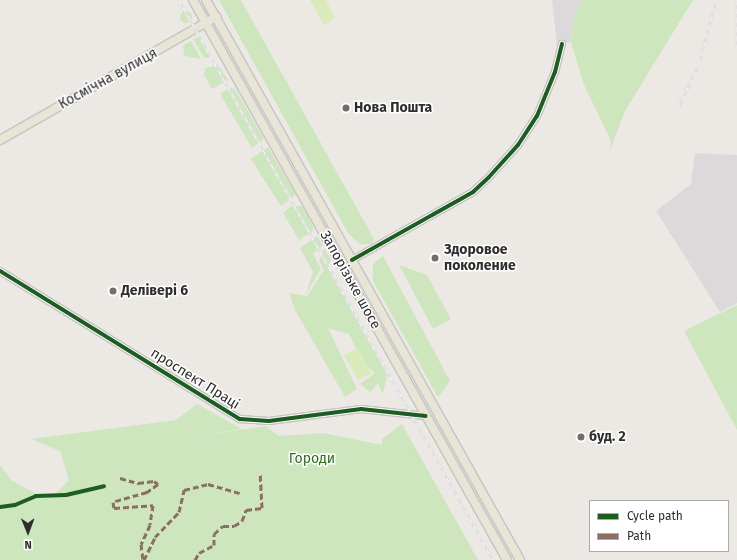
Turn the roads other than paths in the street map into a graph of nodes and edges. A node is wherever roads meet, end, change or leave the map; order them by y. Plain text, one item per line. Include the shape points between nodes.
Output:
1 (192, 0) edge
2 (206, 0) edge
3 (216, 17) junction
4 (205, 23) junction
5 (562, 44) dead end
6 (0, 140) edge
7 (352, 260) junction
8 (342, 266) junction
9 (0, 271) edge
10 (436, 410) junction
11 (426, 416) junction
12 (507, 560) edge
13 (520, 560) edge

1 - 4 main road, Запорізьке шосе
2 - 3 main road, Запорізьке шосе
3 - 4 main road, Космічна вулиця
3 - 7 main road, Запорізьке шосе
4 - 6 main road, Космічна вулиця
4 - 8 main road, Запорізьке шосе
5 - 7 street via 555,72 537,116 518,145 489,177 473,192
7 - 8 main road
7 - 10 main road, Запорізьке шосе
8 - 11 main road, Запорізьке шосе
9 - 11 street, проспект Праці via 240,419 269,421 361,408
10 - 11 main road
10 - 13 main road, Запорізьке шосе
11 - 12 main road, Запорізьке шосе

